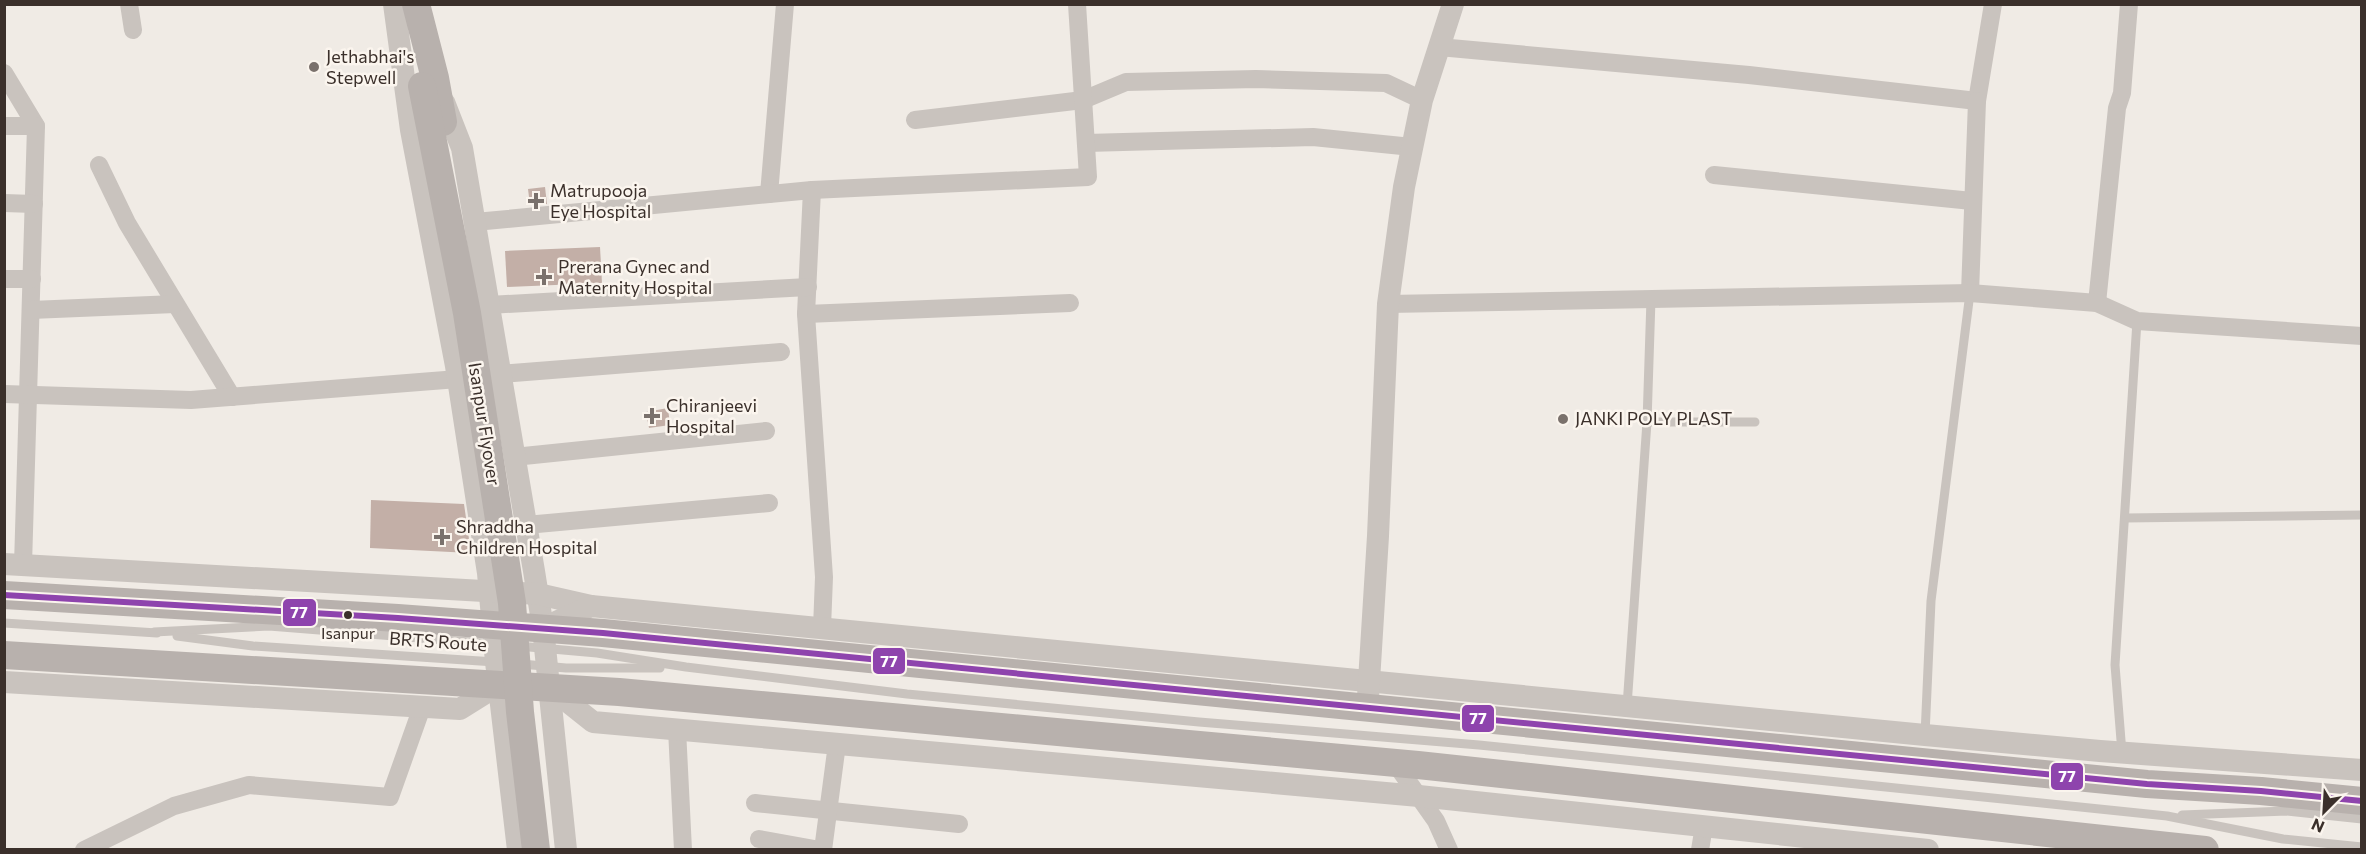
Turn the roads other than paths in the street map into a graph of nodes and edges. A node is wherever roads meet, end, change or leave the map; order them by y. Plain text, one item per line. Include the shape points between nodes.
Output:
1 (129, 4) edge
2 (396, 4) edge
3 (416, 4) edge
4 (785, 4) edge
5 (1077, 4) edge
6 (1453, 4) edge
7 (1993, 4) edge
8 (2129, 4) edge
9 (133, 30) dead end
10 (1439, 47) junction
11 (4, 73) edge
12 (428, 82) junction
13 (1083, 100) junction
14 (1422, 100) junction
15 (1977, 101) junction
16 (915, 120) dead end
17 (4, 126) edge
18 (36, 126) junction
19 (1086, 142) junction
20 (1412, 147) junction
21 (99, 165) dead end
22 (1714, 175) dead end
23 (812, 190) junction
24 (769, 194) junction
25 (1972, 201) junction
26 (4, 203) edge
27 (34, 204) junction
28 (475, 222) junction
29 (4, 279) edge
30 (32, 279) junction
31 (808, 287) junction
32 (1970, 292) junction
33 (1651, 299) junction
34 (1070, 303) dead end
35 (2097, 303) junction
36 (175, 304) junction
37 (1388, 304) junction
38 (489, 305) junction
39 (31, 310) junction
40 (806, 314) junction
41 (2137, 321) junction
42 (2361, 336) edge
43 (781, 352) dead end
44 (500, 374) junction
45 (458, 379) junction
46 (4, 394) edge
47 (28, 395) junction
48 (232, 397) junction
49 (1647, 422) junction
50 (1755, 422) dead end
51 (766, 431) dead end
52 (514, 457) junction
53 (769, 504) dead end
54 (2361, 516) edge
55 (2125, 518) junction
56 (526, 525) junction
57 (14, 565) edge
58 (490, 592) junction
59 (538, 594) junction
60 (4, 595) edge
61 (591, 606) junction
62 (4, 623) edge
63 (822, 628) junction
64 (154, 632) junction
65 (496, 654) junction
66 (4, 655) edge
67 (546, 658) junction
68 (686, 667) junction
69 (4, 681) edge
70 (1368, 694) junction
71 (1627, 706) junction
72 (422, 707) junction
73 (460, 709) junction
74 (503, 714) junction
75 (552, 718) junction
76 (593, 722) junction
77 (677, 729) junction
78 (1925, 735) junction
79 (837, 744) junction
80 (1203, 745) junction
81 (2122, 753) junction
82 (1395, 763) junction
83 (2361, 770) edge
84 (1203, 777) junction
85 (1543, 778) junction
86 (1419, 796) junction
87 (2361, 801) edge
88 (756, 803) dead end
89 (1540, 809) junction
90 (829, 812) junction
91 (2168, 816) junction
92 (2361, 819) edge
93 (959, 824) dead end
94 (1704, 826) junction
95 (759, 839) dead end
96 (1801, 843) edge
97 (1872, 846) edge
98 (2361, 847) edge
99 (84, 849) edge
100 (518, 849) edge
101 (536, 849) edge
102 (547, 849) edge
103 (566, 849) edge
104 (684, 849) edge
105 (821, 849) edge
106 (1449, 849) edge
107 (1700, 849) edge
108 (1928, 849) edge
109 (2205, 849) edge

1 - 9 street
2 - 12 main road, Isanpur Flyover
2 - 45 street via 411,130
3 - 12 main road
4 - 24 street
5 - 13 street
6 - 10 street
7 - 15 street
8 - 35 street
10 - 14 street
10 - 15 street via 1749,75
11 - 18 street
12 - 28 street via 462,148
12 - 101 main road, Isanpur Flyover, bridge via 512,603
12 - 102 main road, Isanpur Flyover via 450,167 478,311 523,602 530,711
13 - 14 street via 1126,82 1256,79 1386,83
13 - 16 street
13 - 19 street
14 - 20 street
15 - 25 street
17 - 18 street
18 - 27 street
19 - 20 street via 1313,137
19 - 23 street via 1088,177
20 - 37 street
21 - 36 street via 127,223
22 - 25 street
23 - 24 street
23 - 31 street
24 - 28 street
25 - 32 street
26 - 27 street
27 - 30 street
28 - 38 street
29 - 30 street
30 - 39 street
31 - 38 street
31 - 40 street
32 - 33 street
32 - 35 street
32 - 78 lane via 1931,601
33 - 37 street
33 - 49 lane
34 - 40 street
35 - 41 street
36 - 39 street
36 - 48 street
37 - 70 street
38 - 44 street
39 - 47 street
40 - 63 street via 824,576
41 - 42 street
41 - 55 lane
43 - 44 street
44 - 52 street
45 - 48 street
45 - 58 street
46 - 47 street
47 - 48 street via 190,400
47 - 57 street
49 - 50 lane
49 - 71 lane
51 - 52 street
52 - 56 street
53 - 56 street
54 - 55 lane
55 - 81 lane via 2115,665
56 - 59 street
57 - 58 street
58 - 59 street
58 - 65 street
59 - 61 street
59 - 67 street
60 - 65 main road
61 - 63 street
61 - 67 street
62 - 64 lane, BRTS Route
63 - 70 street via 1165,663
64 - 65 lane, BRTS Route via 253,646
64 - 65 lane, BRTS Route via 269,626
65 - 66 main road
65 - 67 main road
65 - 67 main road
65 - 73 street
65 - 74 street
67 - 68 lane
67 - 68 lane via 597,653
67 - 70 main road
67 - 75 street
67 - 76 street
67 - 80 main road via 619,692
68 - 91 lane via 907,694 1479,745
69 - 72 street
70 - 71 street
70 - 87 main road via 2147,784
71 - 78 street
72 - 73 street
72 - 99 street via 390,797 249,785 174,806
73 - 74 street
74 - 75 street
74 - 100 street
75 - 76 street
75 - 103 street
76 - 77 street
77 - 79 street
77 - 104 street
78 - 81 street
79 - 84 street
79 - 90 street
80 - 82 main road
80 - 84 street
81 - 83 street
82 - 85 main road
82 - 86 street
84 - 86 street
85 - 89 street
85 - 109 main road
86 - 89 street
86 - 106 street
88 - 90 street
89 - 94 street
90 - 93 street
90 - 105 street
91 - 92 lane via 2287,811
91 - 98 lane via 2283,839
94 - 96 street
94 - 107 street
95 - 105 street
96 - 97 street
97 - 108 street

